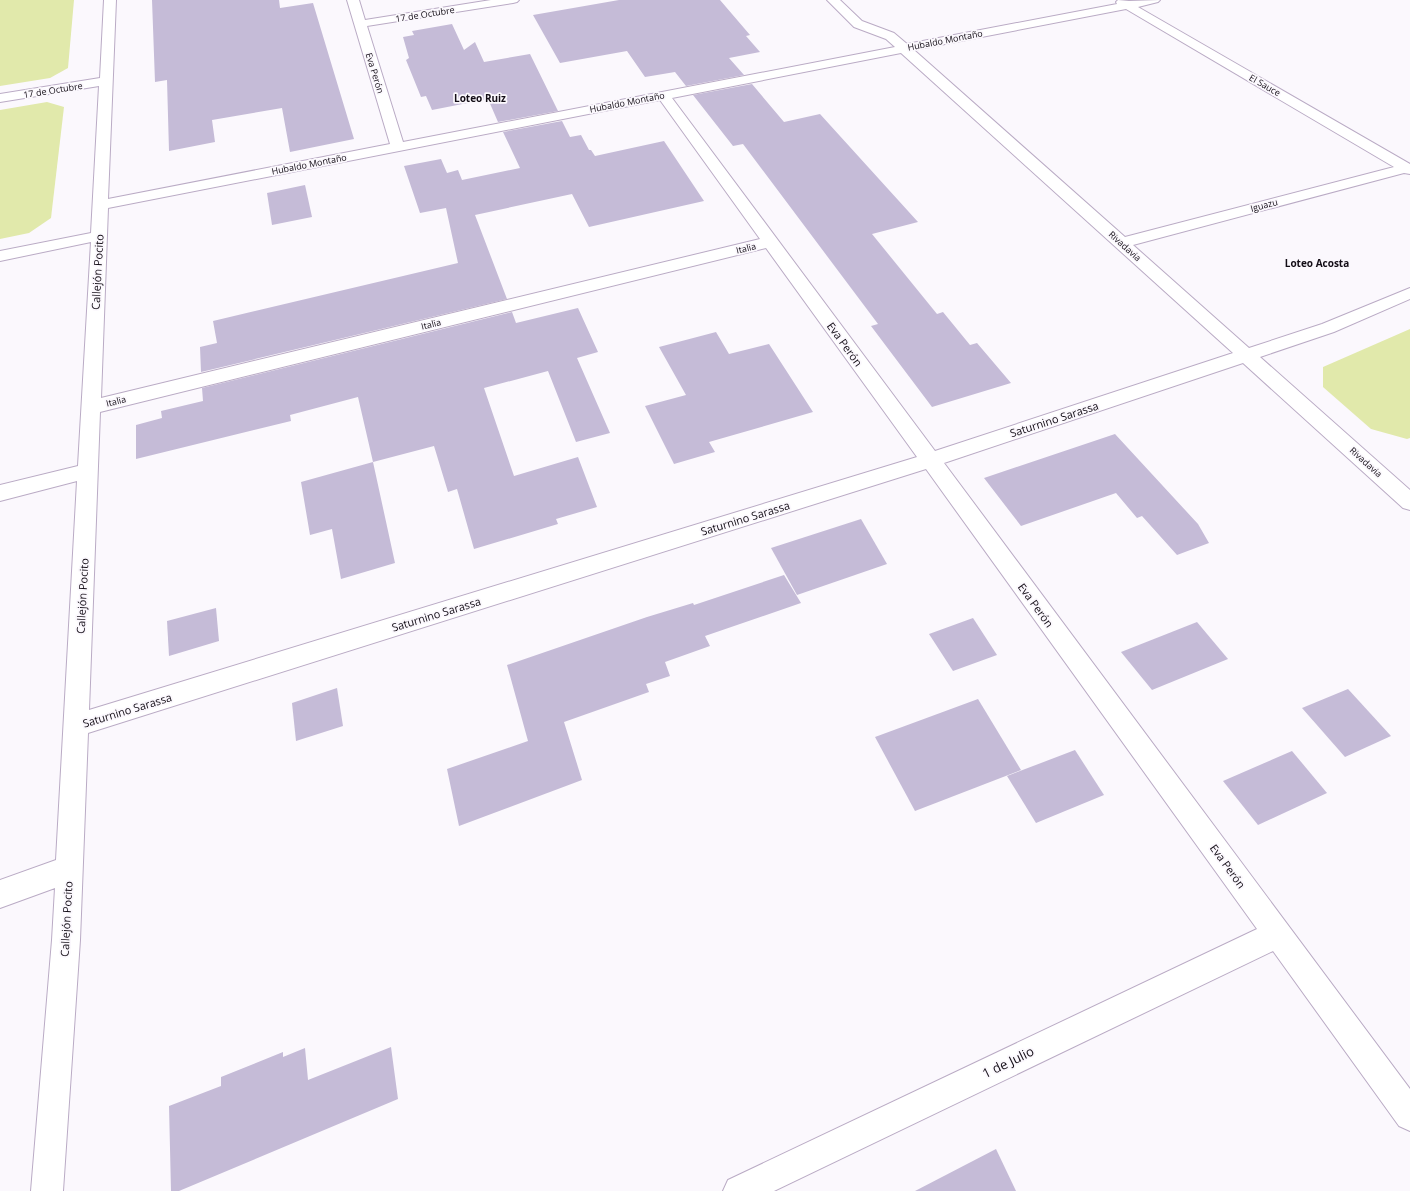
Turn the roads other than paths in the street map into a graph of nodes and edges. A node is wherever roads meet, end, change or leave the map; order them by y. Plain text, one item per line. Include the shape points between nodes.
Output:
1 (110, 0) edge
2 (353, 0) edge
3 (513, 0) edge
4 (834, 0) edge
5 (1154, 0) edge
6 (1124, 2) edge
7 (360, 24) junction
8 (904, 48) junction
9 (106, 81) junction
10 (663, 95) junction
11 (0, 98) edge
12 (398, 147) junction
13 (1408, 169) edge
14 (100, 205) junction
15 (99, 236) junction
16 (770, 242) junction
17 (1121, 243) junction
18 (0, 256) edge
19 (1410, 293) edge
20 (1246, 355) junction
21 (91, 407) junction
22 (930, 460) junction
23 (88, 471) junction
24 (1410, 477) edge
25 (1390, 484) junction
26 (0, 493) edge
27 (1410, 502) edge
28 (75, 726) junction
29 (69, 869) junction
30 (0, 894) edge
31 (1278, 934) junction
32 (1410, 1115) edge
33 (47, 1191) edge
34 (739, 1191) edge

1 - 9 street, Callejón Pocito
2 - 7 street, Eva Perón
3 - 7 street, 17 de Octubre
4 - 8 street, Rivadavia via 858,24 890,36
5 - 6 street, Hubaldo Montaño
6 - 8 street, Hubaldo Montaño
6 - 13 street, El Sauce
7 - 12 street, Eva Perón
8 - 10 street, Hubaldo Montaño
8 - 17 street, Rivadavia
9 - 11 street, 17 de Octubre
9 - 14 street, Callejón Pocito
10 - 12 street, Hubaldo Montaño
10 - 16 street, Eva Perón
12 - 14 street, Hubaldo Montaño
13 - 17 street, Iguazu
14 - 15 street, Callejón Pocito
15 - 18 street
15 - 21 street, Callejón Pocito
16 - 21 street, Italia
16 - 22 street, Eva Perón
17 - 20 street, Rivadavia
19 - 20 street, Saturnino Sarassa via 1328,328
20 - 22 street, Saturnino Sarassa
20 - 25 street, Rivadavia
21 - 23 street, Callejón Pocito
22 - 28 street, Saturnino Sarassa
22 - 31 street, Eva Perón
23 - 26 street
23 - 28 street, Callejón Pocito
24 - 25 street
25 - 27 street, Rivadavia
28 - 29 street, Callejón Pocito
29 - 30 street
29 - 33 street, Callejón Pocito
31 - 32 street, Eva Perón
31 - 34 street, 1 de Julio

